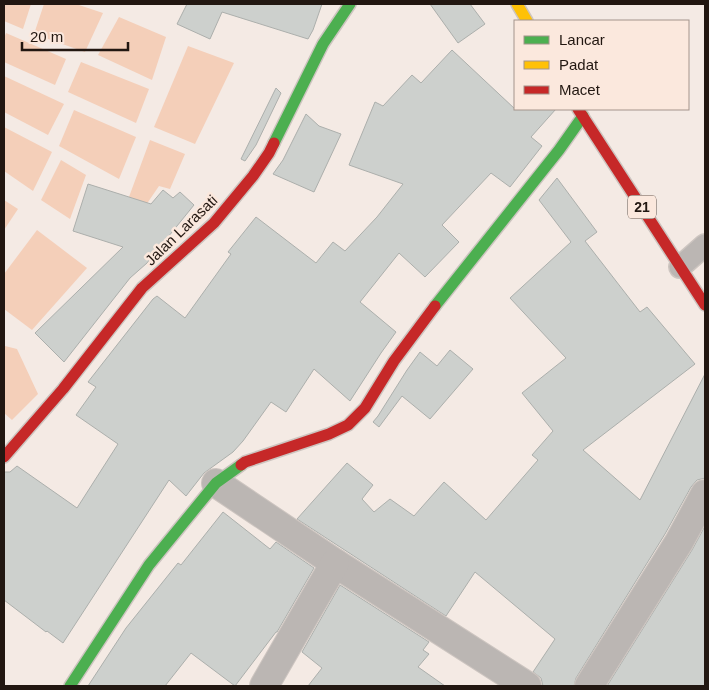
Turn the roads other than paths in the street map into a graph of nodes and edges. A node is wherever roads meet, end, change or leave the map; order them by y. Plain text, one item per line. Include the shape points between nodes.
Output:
1 (350, 4) edge
2 (517, 4) edge
3 (526, 20) edge
4 (580, 112) edge
5 (705, 245) edge
6 (680, 267) junction
7 (705, 305) edge
8 (4, 457) edge
9 (216, 483) junction
10 (705, 494) edge
11 (335, 563) junction
12 (70, 686) edge
13 (264, 686) edge
14 (527, 686) edge
15 (589, 686) edge

1 - 8 main road, Jalan Larasati via 323,44 269,153 253,176 214,222 142,288 63,389
2 - 3 main road
4 - 6 main road, 21
4 - 9 main road via 559,150 449,287 394,361 365,408 348,425 245,462
5 - 6 lane
6 - 7 main road, 21
9 - 11 street
9 - 12 main road via 149,565
10 - 15 street via 680,542
11 - 13 street
11 - 14 street

